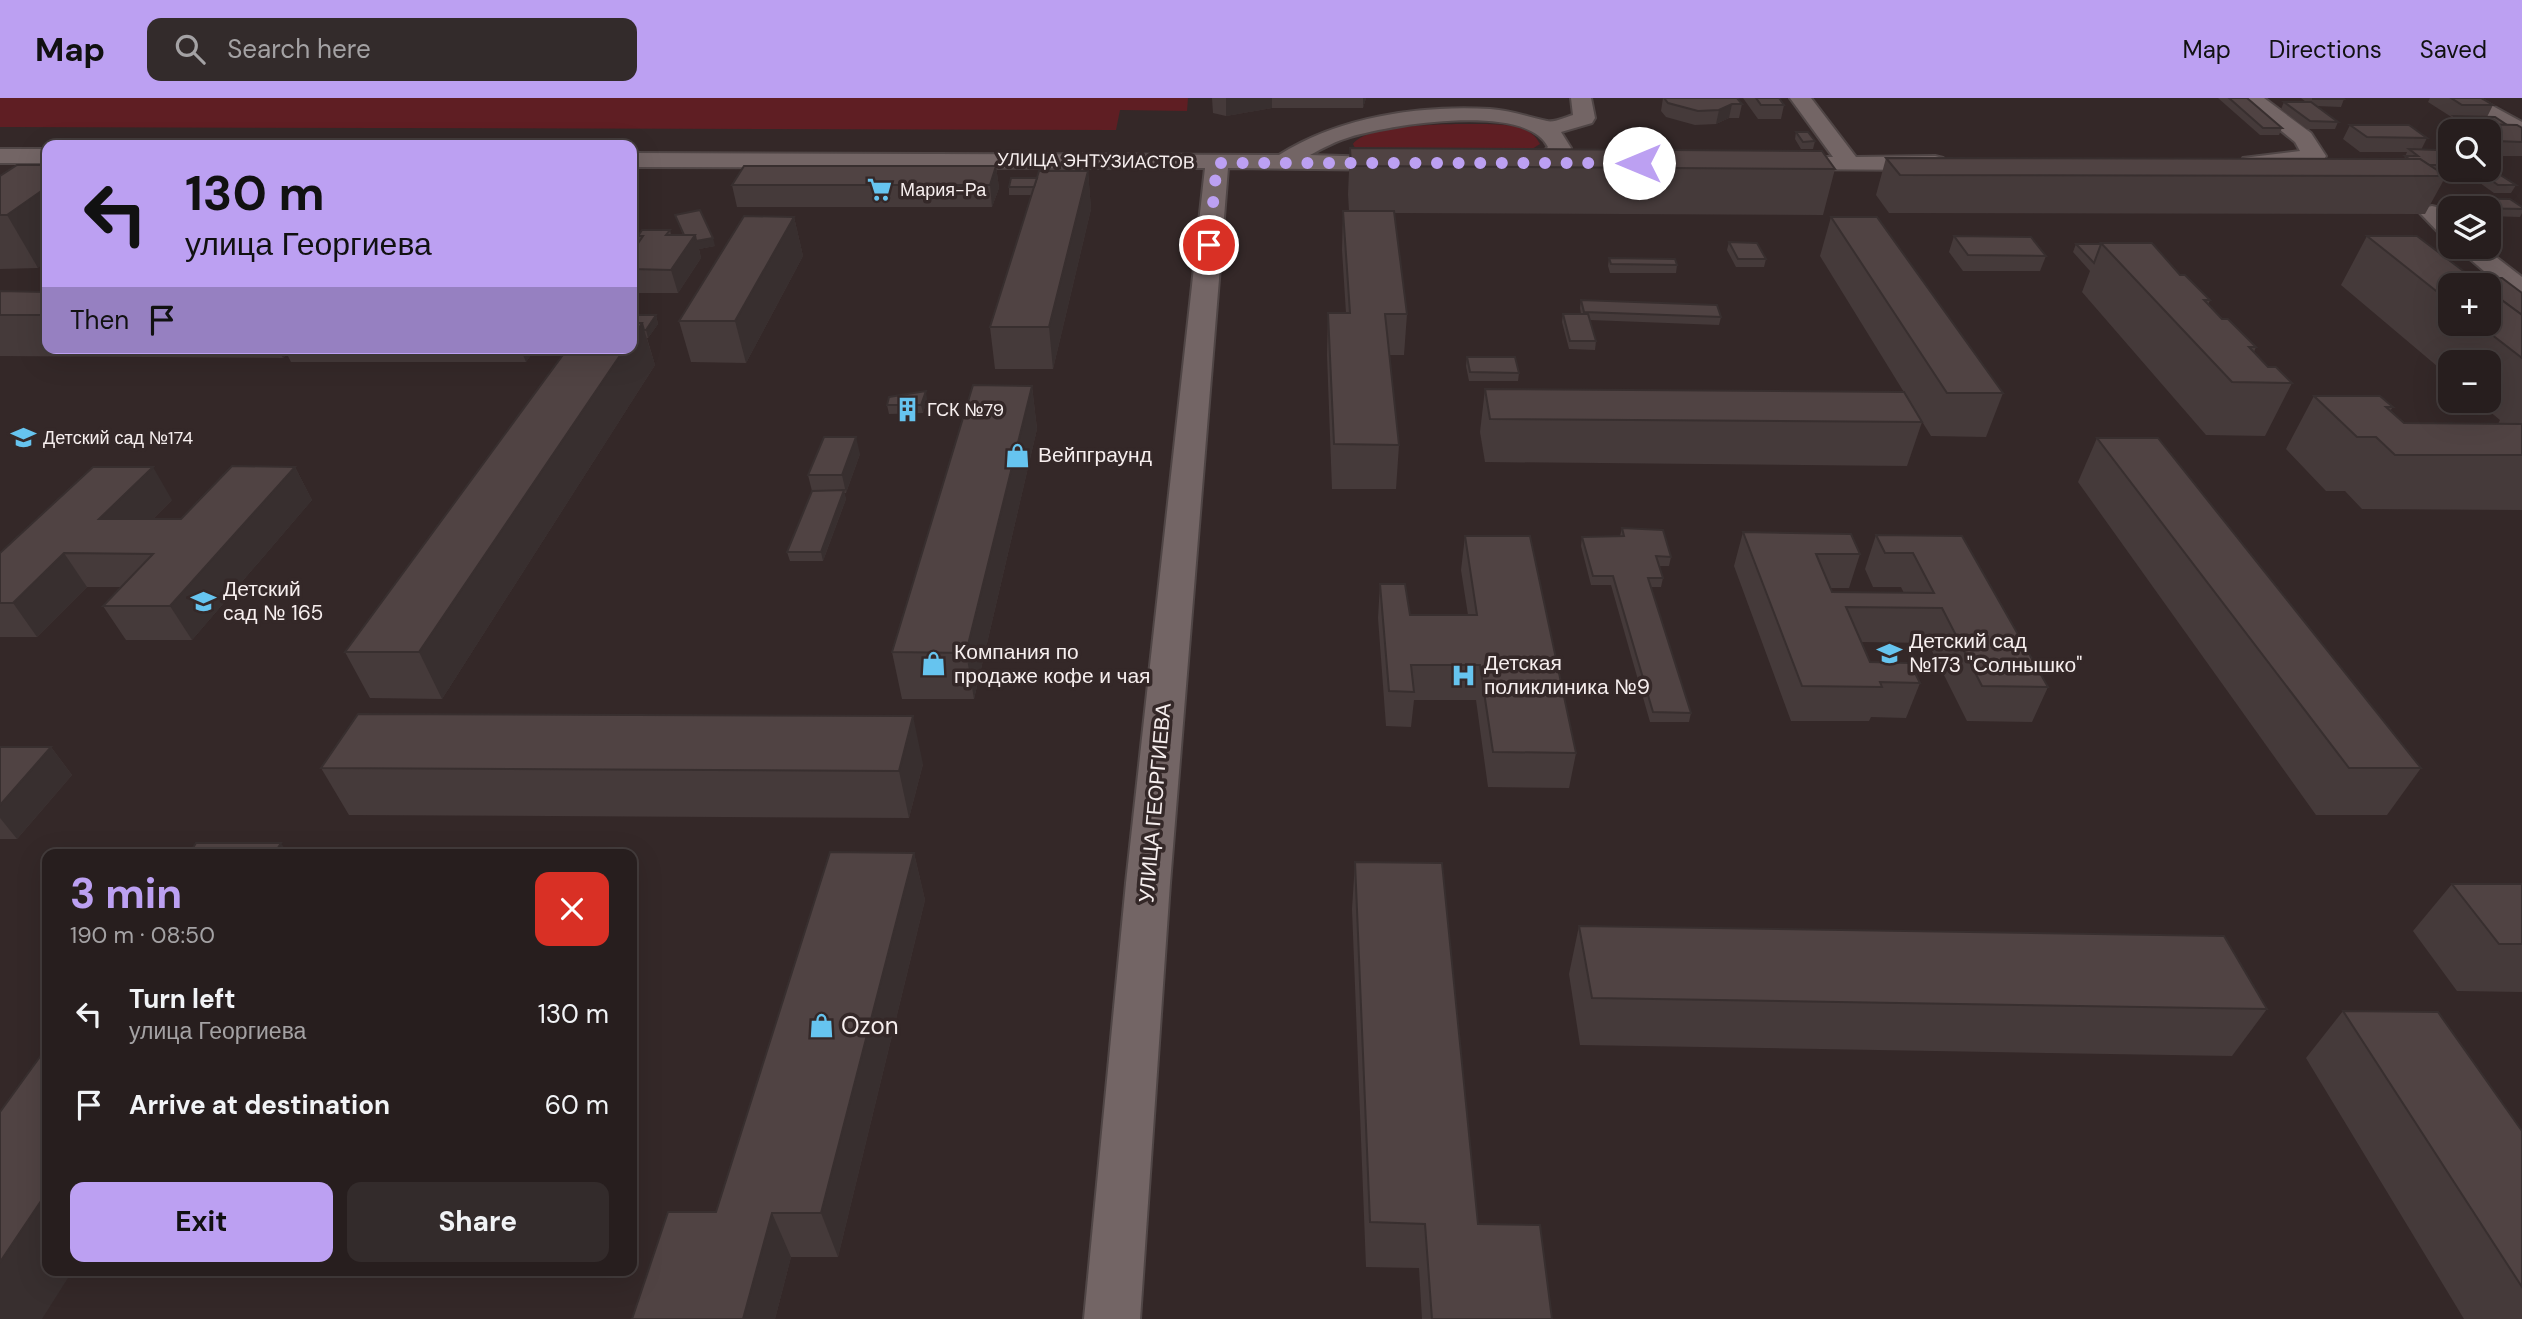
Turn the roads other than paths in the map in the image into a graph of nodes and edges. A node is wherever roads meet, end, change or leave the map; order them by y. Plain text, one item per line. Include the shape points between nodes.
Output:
1 (1581, 98) edge
2 (1800, 98) edge
3 (2252, 98) edge
4 (2463, 98) edge
5 (1396, 109) edge
6 (1546, 130) junction
7 (2522, 131) edge
8 (0, 156) edge
9 (42, 156) edge
10 (637, 160) edge
11 (1217, 163) junction
12 (1280, 163) junction
13 (1420, 163) edge
14 (1516, 163) edge
15 (1543, 163) junction
16 (1579, 163) edge
17 (1952, 163) edge
18 (2234, 163) edge
19 (1749, 164) edge
20 (1850, 164) junction
21 (2432, 212) edge
22 (2438, 218) edge
23 (2501, 255) edge
24 (2522, 257) edge
25 (2482, 259) edge
26 (2522, 290) edge
27 (1112, 1319) edge

1 - 6 street via 1584,118
2 - 20 street
3 - 18 street via 2303,138 2315,156
4 - 7 street
5 - 6 street via 1498,117 1534,123
5 - 12 street
6 - 15 street via 1555,135 1560,148
8 - 9 street
10 - 11 street, УЛИЦА ЭНТУЗИАСТОВ
11 - 12 street, УЛИЦА ЭНТУЗИАСТОВ
11 - 27 street, УЛИЦА ГЕОРГИЕВА via 1148,883
12 - 13 street, УЛИЦА ЭНТУЗИАСТОВ
14 - 15 street
15 - 16 street
17 - 20 street
19 - 20 street
21 - 22 street
23 - 24 street
25 - 26 street

